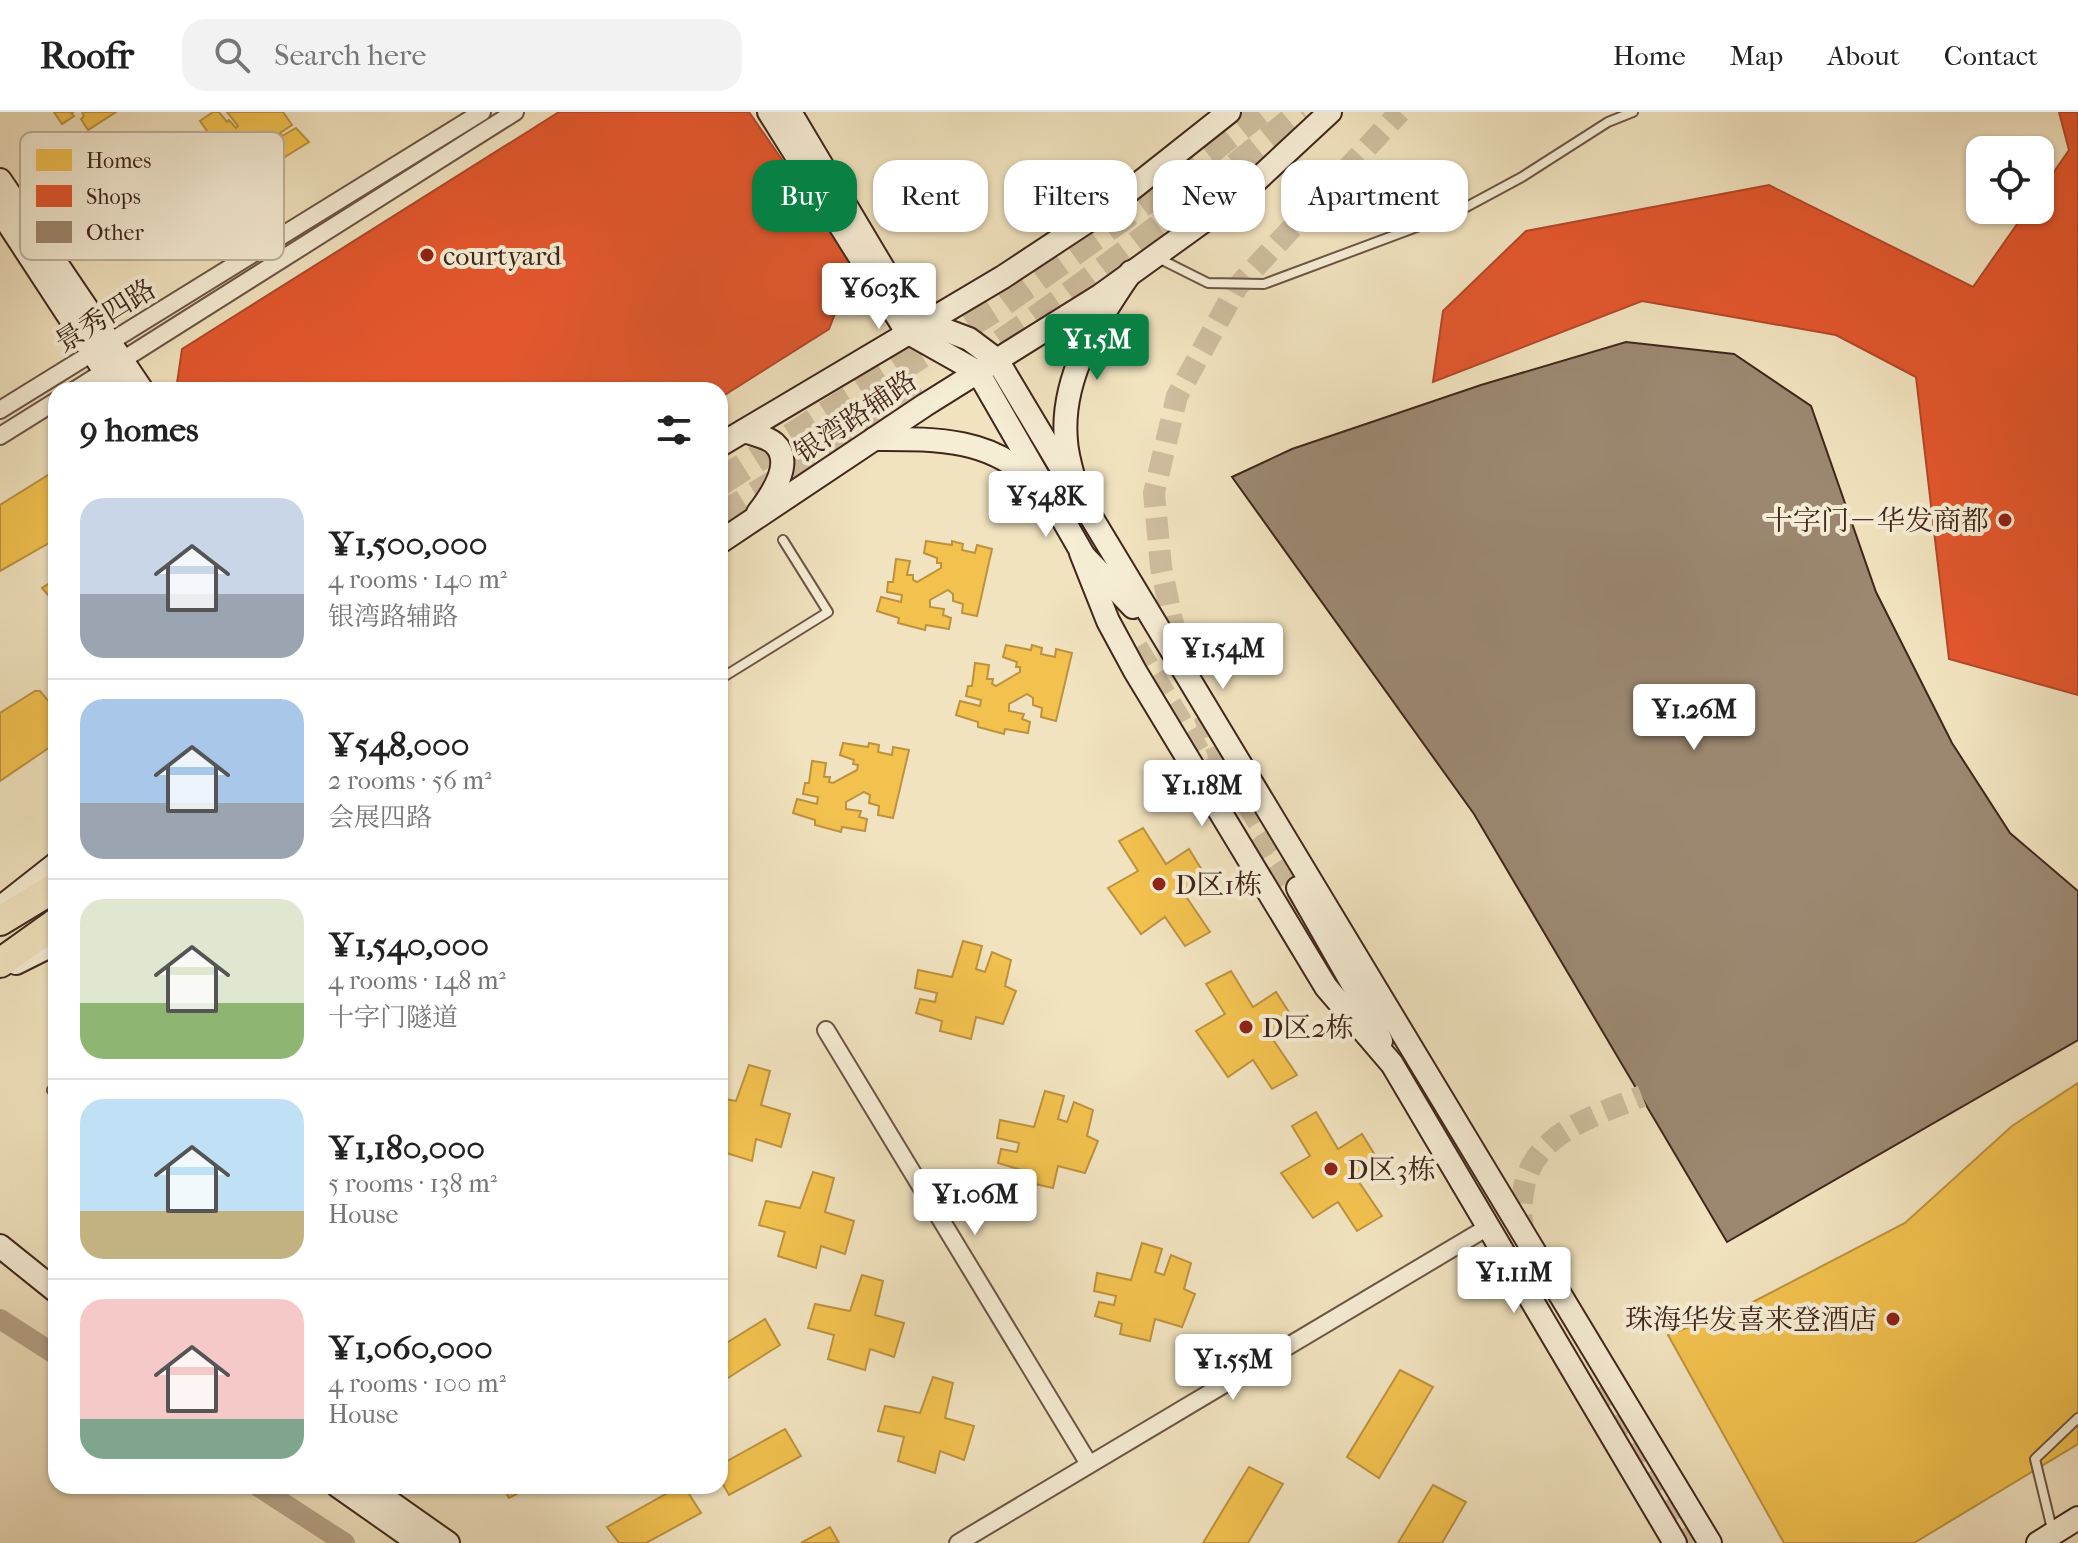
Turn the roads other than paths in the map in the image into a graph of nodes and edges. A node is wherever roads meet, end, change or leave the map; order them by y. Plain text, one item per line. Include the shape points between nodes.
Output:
1 (482, 112) edge
2 (515, 112) edge
3 (769, 112) edge
4 (790, 112) edge
5 (1229, 112) edge
6 (1330, 112) edge
7 (1633, 112) edge
8 (0, 180) edge
9 (0, 211) edge
10 (20, 214) edge
11 (20, 239) edge
12 (284, 245) edge
13 (284, 255) edge
14 (1154, 256) junction
15 (35, 260) edge
16 (48, 260) edge
17 (262, 260) edge
18 (276, 260) edge
19 (1131, 272) junction
20 (916, 327) junction
21 (109, 363) edge
22 (987, 366) junction
23 (65, 382) edge
24 (85, 382) edge
25 (132, 382) edge
26 (48, 389) edge
27 (48, 406) edge
28 (0, 410) edge
29 (744, 431) junction
30 (0, 436) edge
31 (874, 439) junction
32 (728, 440) edge
33 (1078, 495) junction
34 (1050, 501) junction
35 (750, 523) junction
36 (728, 537) edge
37 (783, 540) dead end
38 (1081, 553) junction
39 (1137, 647) tunnel mouth
40 (728, 674) edge
41 (48, 870) edge
42 (48, 892) edge
43 (0, 908) edge
44 (0, 921) edge
45 (48, 929) edge
46 (48, 947) edge
47 (0, 963) edge
48 (0, 970) edge
49 (826, 1030) dead end
50 (1392, 1064) junction
51 (1488, 1227) junction
52 (0, 1230) edge
53 (0, 1246) edge
54 (48, 1266) edge
55 (48, 1285) edge
56 (2078, 1418) edge
57 (1089, 1464) junction
58 (349, 1494) edge
59 (378, 1494) edge
60 (2078, 1518) edge
61 (2046, 1538) edge
62 (419, 1543) edge
63 (448, 1543) edge
64 (958, 1543) edge
65 (1675, 1543) edge
66 (1710, 1543) edge

1 - 12 street, 景秀四路
2 - 13 street, 景秀四路
3 - 20 main road
4 - 20 main road
5 - 20 main road, 银湾路辅路 via 1109,207
6 - 14 main road, 银湾路辅路 via 1244,192
7 - 14 lane via 1457,212 1264,284 1208,283
8 - 10 main road
9 - 11 main road
14 - 19 main road, 银湾路辅路
15 - 21 main road
16 - 21 main road
17 - 21 street, 景秀四路
18 - 21 street, 景秀四路
19 - 22 main road, 银湾路辅路
19 - 33 main road via 1090,335 1072,384 1066,441
20 - 22 main road via 969,339
20 - 29 main road, 银湾路辅路
21 - 23 street, 景秀四路
21 - 24 street, 景秀四路
21 - 25 main road
22 - 31 main road, 银湾路辅路
22 - 33 main road
22 - 34 main road
26 - 28 street, 景秀四路
27 - 30 street
29 - 32 main road, 银湾路辅路
29 - 35 main road via 773,442 782,455 780,476
31 - 34 main road via 971,445 1023,472
31 - 35 main road, 银湾路辅路
33 - 66 main road
34 - 38 main road
35 - 36 main road, 银湾路辅路
37 - 40 lane via 828,612
38 - 39 main road
38 - 50 main road via 1120,646 1326,987
38 - 50 main road via 1144,620 1355,987
41 - 43 main road
42 - 44 highway
45 - 47 highway
46 - 48 main road
49 - 57 street
50 - 51 main road
51 - 57 street
51 - 65 main road
52 - 54 main road
53 - 55 main road
56 - 61 lane via 2035,1459
57 - 64 street
58 - 62 main road
59 - 63 main road
60 - 61 main road

